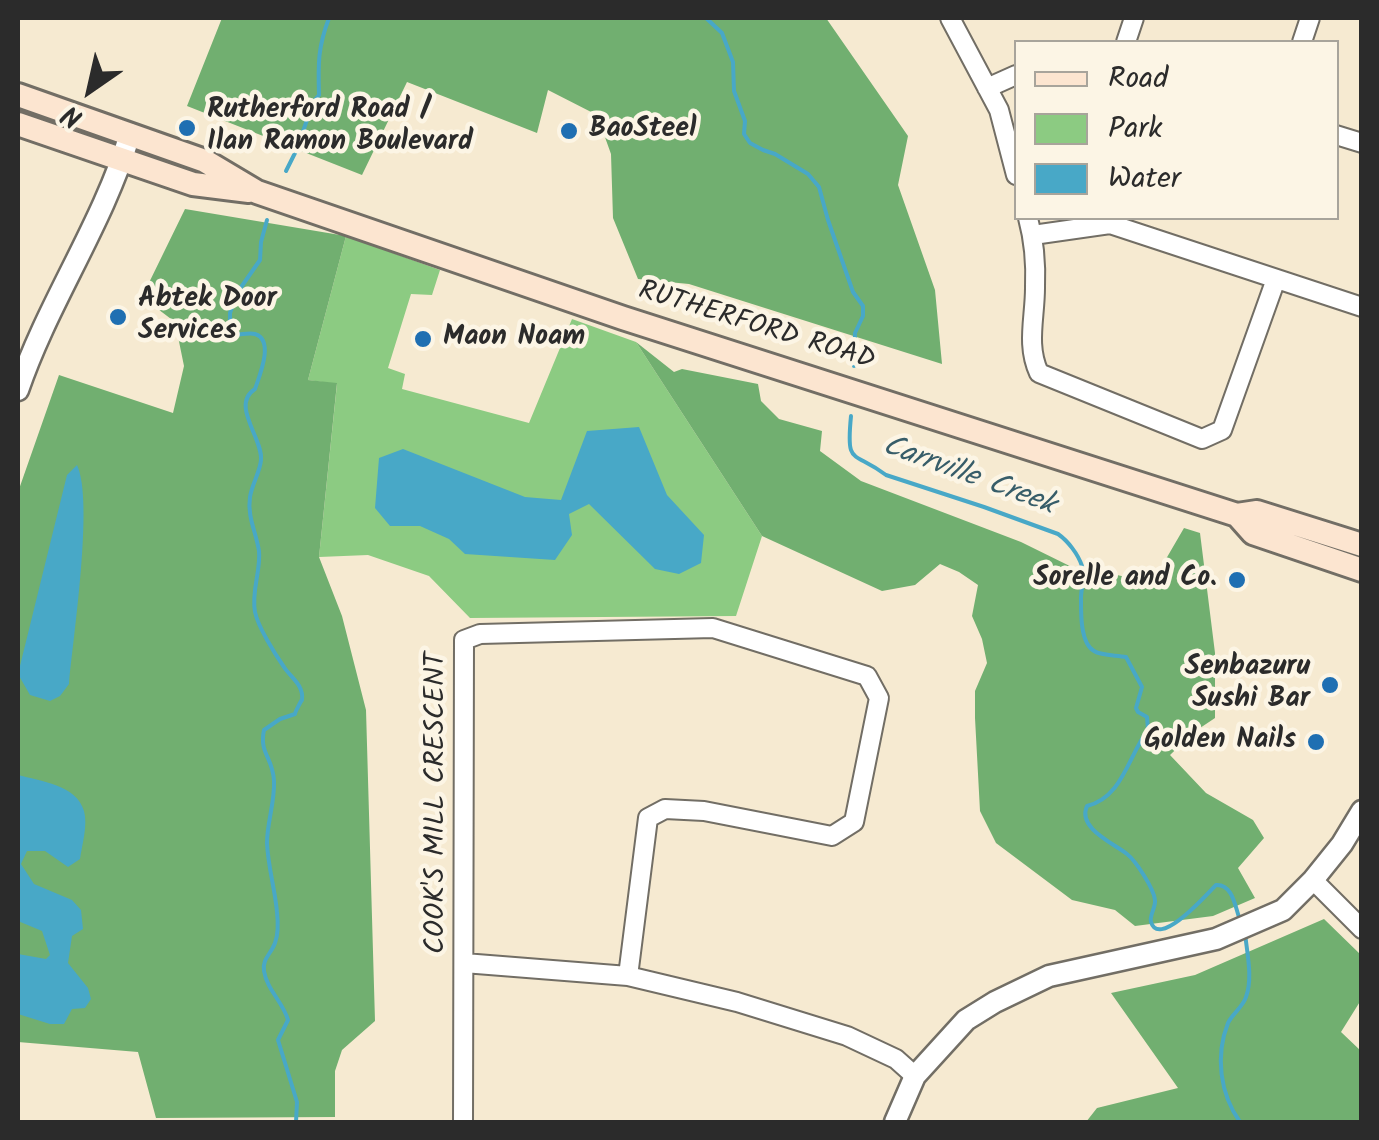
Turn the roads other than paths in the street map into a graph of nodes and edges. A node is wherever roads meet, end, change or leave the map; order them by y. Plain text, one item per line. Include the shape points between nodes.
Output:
1 (950, 18) edge
2 (1014, 76) edge
3 (987, 88) junction
4 (18, 95) edge
5 (18, 124) edge
6 (130, 134) junction
7 (122, 158) junction
8 (1014, 167) edge
9 (258, 192) junction
10 (1030, 226) edge
11 (1276, 279) junction
12 (1362, 308) edge
13 (18, 390) edge
14 (1238, 515) junction
15 (1362, 545) edge
16 (1362, 570) edge
17 (1362, 812) edge
18 (1313, 880) junction
19 (1362, 929) edge
20 (464, 963) junction
21 (628, 976) junction
22 (914, 1076) junction
23 (463, 1122) edge
24 (895, 1122) edge

1 - 3 street
2 - 3 street
3 - 8 street
4 - 6 main road, RUTHERFORD ROAD
5 - 7 main road, RUTHERFORD ROAD
6 - 7 street
6 - 9 main road, RUTHERFORD ROAD via 204,160
7 - 9 main road, RUTHERFORD ROAD via 193,184
7 - 13 street
9 - 14 main road, RUTHERFORD ROAD via 623,318
10 - 11 street via 1110,224
10 - 11 street via 1036,286 1031,355 1039,373 1202,439 1222,430
11 - 12 street
14 - 15 main road, RUTHERFORD ROAD via 1257,512
14 - 16 main road, RUTHERFORD ROAD via 1253,533
17 - 18 street
18 - 19 street
18 - 22 street via 1283,910 1216,939 1049,976 994,1002 966,1020
20 - 21 street
20 - 21 street, COOK'S MILL CRESCENT via 464,640 480,634 714,628 867,676 879,698 854,822 832,836 704,812 665,809 648,818
20 - 23 street, COOK'S MILL CRESCENT
21 - 22 street via 847,1036 896,1059
22 - 24 street

